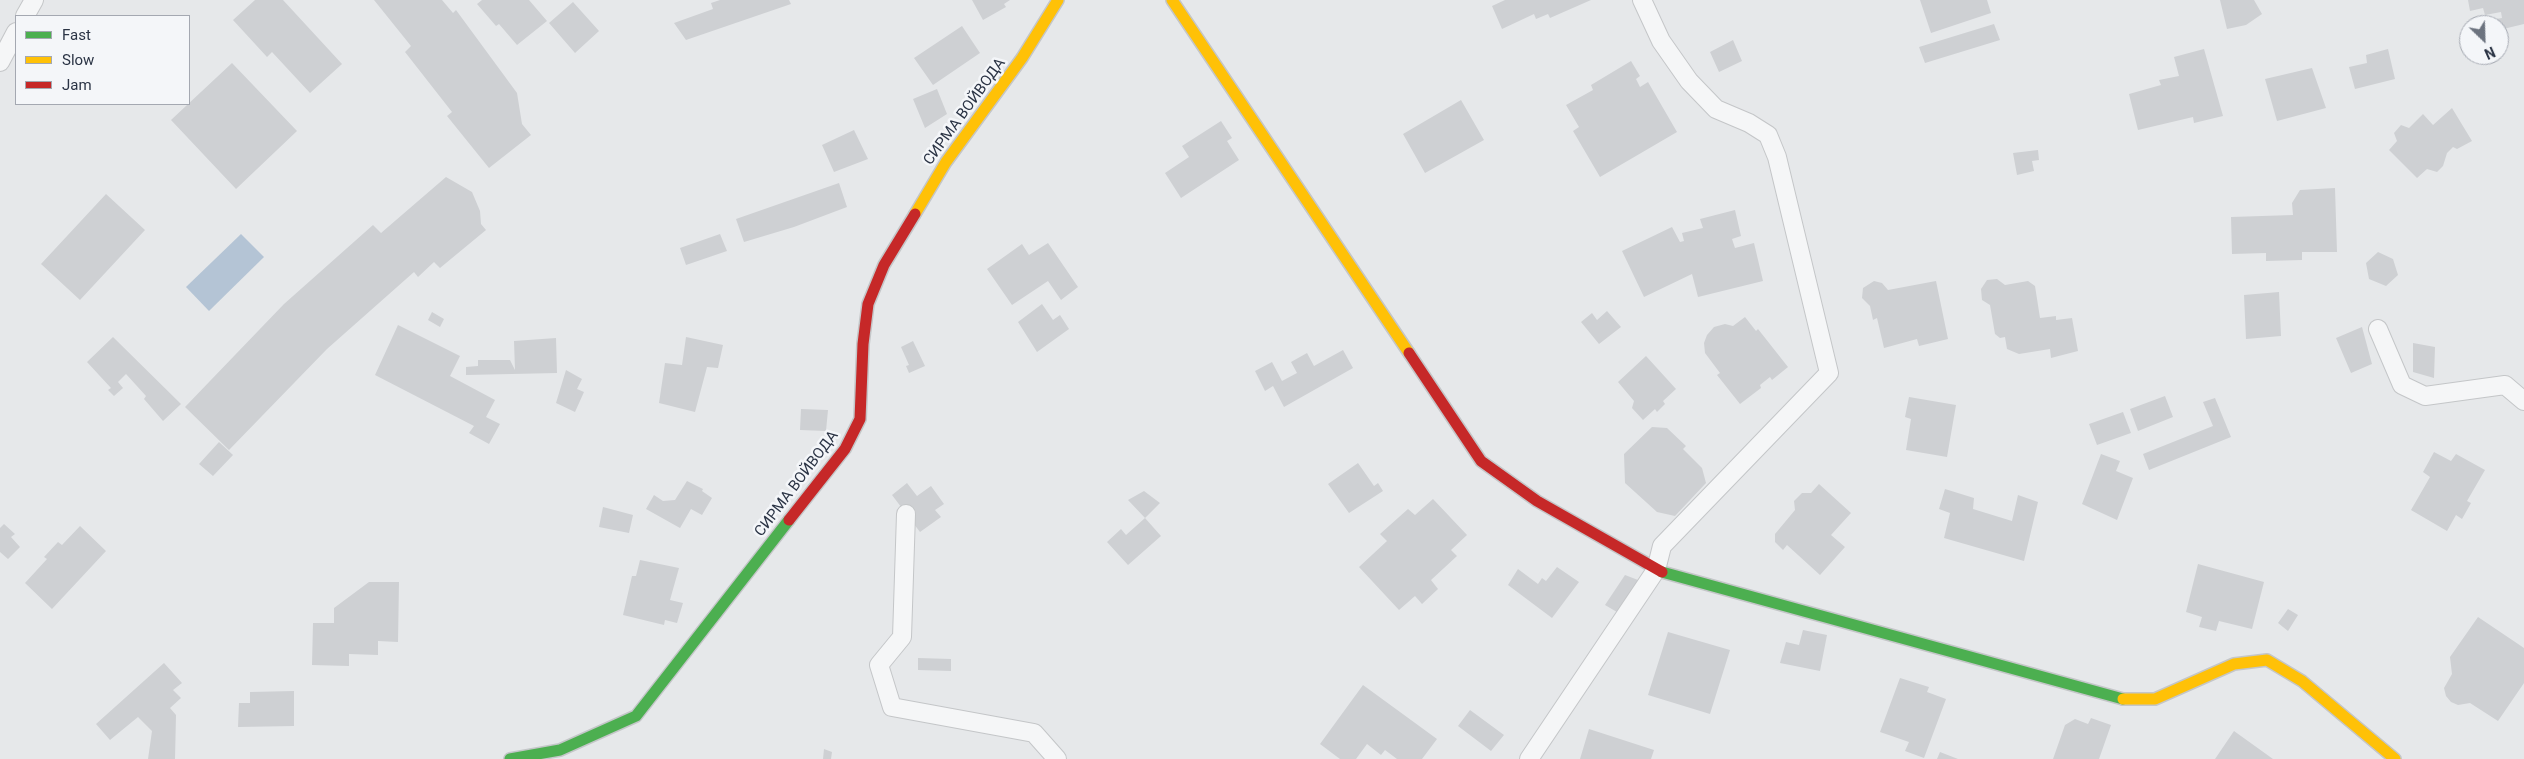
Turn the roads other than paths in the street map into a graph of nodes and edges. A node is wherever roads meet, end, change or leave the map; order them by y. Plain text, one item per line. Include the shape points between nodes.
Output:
1 (34, 0) edge
2 (1058, 0) edge
3 (1172, 0) edge
4 (1642, 0) edge
5 (26, 15) edge
6 (15, 34) edge
7 (0, 62) edge
8 (2378, 329) dead end
9 (2524, 401) edge
10 (906, 514) dead end
11 (1656, 570) junction
12 (510, 759) edge
13 (1056, 759) edge
14 (1529, 759) edge
15 (2394, 759) edge

1 - 5 lane
2 - 12 street, СИРМА ВОЙВОДА via 1022,58 946,162 884,265 868,304 860,419 845,449 636,716 560,750
3 - 11 street via 1481,461 1537,501
4 - 11 lane via 1661,41 1689,81 1716,109 1768,135 1777,157 1830,373 1662,546
6 - 7 lane
8 - 9 lane via 2402,385 2425,396 2505,385
10 - 13 lane via 902,636 880,665 892,707 1034,733
11 - 14 lane
11 - 15 street via 2123,699 2156,699 2234,664 2268,660 2302,681

